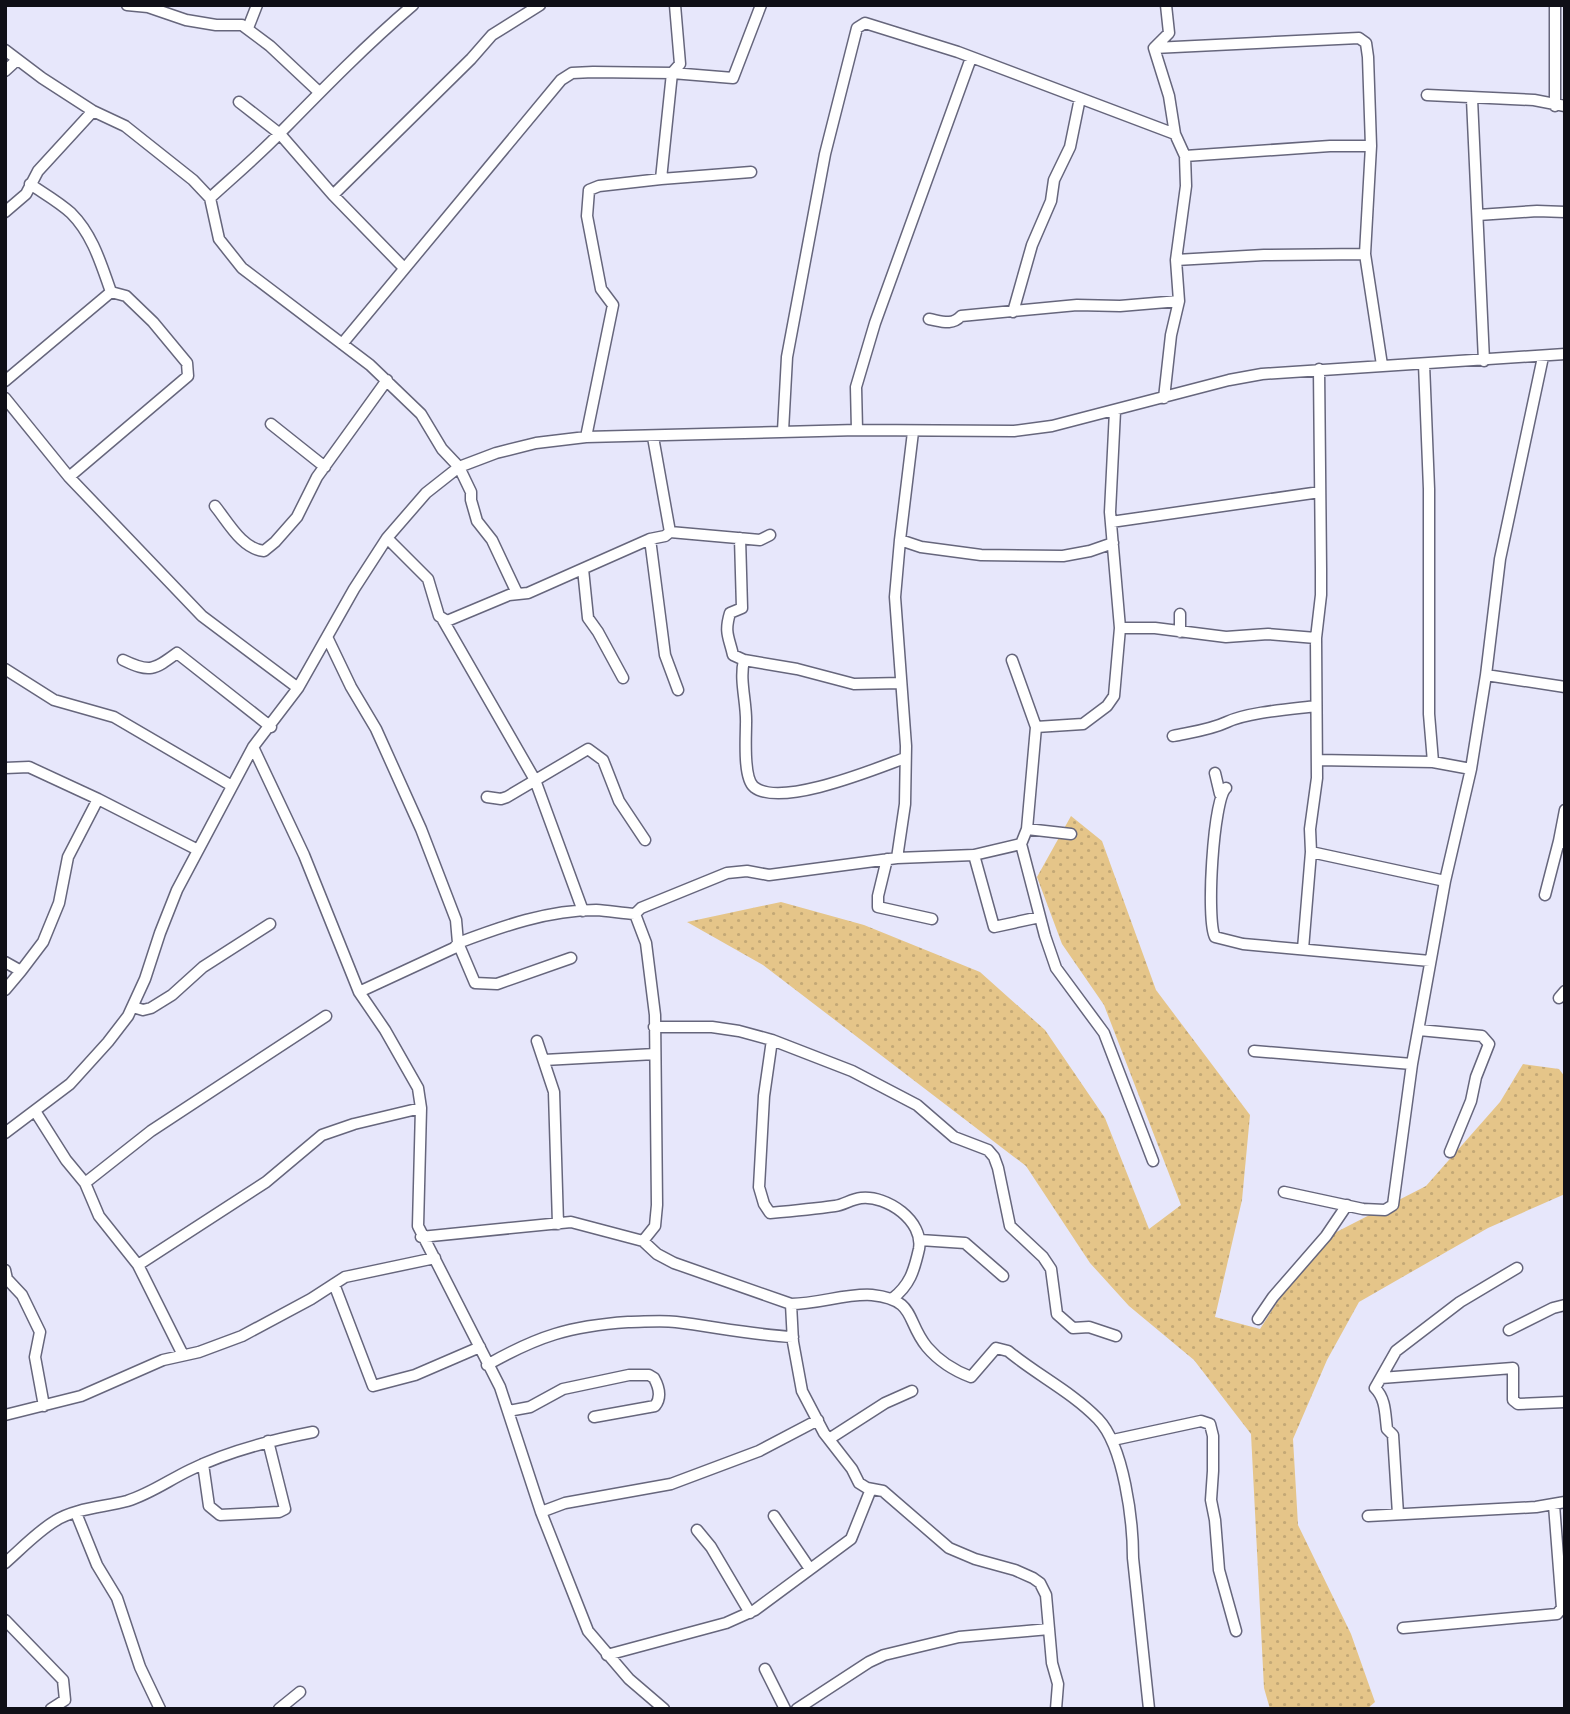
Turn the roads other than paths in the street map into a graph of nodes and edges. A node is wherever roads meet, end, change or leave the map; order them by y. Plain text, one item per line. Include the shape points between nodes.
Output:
1 (127, 5) edge
2 (257, 5) edge
3 (414, 5) edge
4 (540, 5) edge
5 (675, 5) edge
6 (761, 5) edge
7 (1166, 5) edge
8 (1555, 5) edge
9 (248, 28) junction
10 (1154, 48) junction
11 (5, 50) edge
12 (971, 58) junction
13 (17, 60) junction
14 (5, 71) edge
15 (672, 73) junction
16 (319, 92) junction
17 (1427, 95) dead end
18 (1080, 98) junction
19 (1472, 99) junction
20 (239, 103) dead end
21 (1560, 106) edge
22 (93, 111) junction
23 (279, 134) junction
24 (1175, 134) junction
25 (1371, 146) junction
26 (1185, 156) junction
27 (751, 172) dead end
28 (661, 178) junction
29 (30, 184) junction
30 (333, 195) junction
31 (210, 198) junction
32 (5, 212) edge
33 (1565, 212) edge
34 (1478, 215) junction
35 (1365, 254) junction
36 (1176, 260) junction
37 (404, 268) junction
38 (111, 292) junction
39 (1179, 301) junction
40 (1013, 312) junction
41 (929, 319) dead end
42 (342, 344) junction
43 (1565, 354) edge
44 (1543, 357) junction
45 (1484, 361) junction
46 (1424, 364) junction
47 (1382, 365) junction
48 (1319, 369) junction
49 (387, 380) junction
50 (5, 381) edge
51 (1164, 398) junction
52 (7, 404) edge
53 (1115, 411) junction
54 (271, 424) dead end
55 (857, 430) junction
56 (783, 431) junction
57 (913, 432) junction
58 (586, 437) junction
59 (653, 437) junction
60 (325, 467) junction
61 (459, 467) junction
62 (69, 477) junction
63 (1320, 492) junction
64 (215, 506) dead end
65 (1111, 522) junction
66 (670, 532) junction
67 (770, 535) dead end
68 (387, 538) junction
69 (740, 538) junction
70 (650, 539) junction
71 (900, 540) junction
72 (1113, 543) junction
73 (583, 569) junction
74 (517, 593) junction
75 (1180, 614) dead end
76 (443, 620) junction
77 (1120, 628) junction
78 (1180, 632) junction
79 (1316, 638) junction
80 (328, 639) junction
81 (124, 660) dead end
82 (744, 660) junction
83 (1012, 660) dead end
84 (5, 669) edge
85 (1486, 675) junction
86 (623, 678) dead end
87 (901, 683) junction
88 (1565, 687) edge
89 (299, 688) junction
90 (678, 690) dead end
91 (1316, 706) junction
92 (271, 727) junction
93 (1036, 727) junction
94 (1173, 736) dead end
95 (253, 747) junction
96 (905, 758) junction
97 (1317, 760) junction
98 (1433, 762) junction
99 (5, 768) edge
100 (1471, 769) junction
101 (1215, 773) dead end
102 (535, 780) junction
103 (232, 786) junction
104 (487, 797) dead end
105 (97, 799) junction
106 (1565, 810) edge
107 (1027, 829) junction
108 (1071, 834) dead end
109 (645, 840) dead end
110 (1562, 842) edge
111 (1021, 844) junction
112 (198, 850) junction
113 (1311, 852) junction
114 (974, 855) junction
115 (892, 859) junction
116 (1444, 881) junction
117 (1545, 895) dead end
118 (583, 911) junction
119 (635, 915) junction
120 (1040, 917) junction
121 (932, 919) dead end
122 (270, 924) dead end
123 (458, 943) junction
124 (1303, 949) junction
125 (571, 958) dead end
126 (1430, 961) junction
127 (5, 962) edge
128 (21, 971) junction
129 (5, 990) edge
130 (359, 992) junction
131 (133, 1007) junction
132 (326, 1016) dead end
133 (654, 1027) junction
134 (1419, 1030) junction
135 (772, 1040) junction
136 (537, 1041) dead end
137 (1254, 1051) dead end
138 (655, 1054) junction
139 (544, 1060) junction
140 (1412, 1064) junction
141 (421, 1108) junction
142 (35, 1111) junction
143 (5, 1133) edge
144 (1450, 1152) dead end
145 (1153, 1161) dead end
146 (85, 1184) junction
147 (1284, 1192) dead end
148 (1347, 1205) junction
149 (558, 1224) junction
150 (422, 1237) junction
151 (920, 1240) junction
152 (643, 1241) junction
153 (435, 1258) junction
154 (138, 1265) junction
155 (1517, 1268) dead end
156 (6, 1276) edge
157 (1003, 1276) dead end
158 (334, 1284) junction
159 (891, 1299) junction
160 (791, 1304) junction
161 (1565, 1305) edge
162 (1258, 1319) dead end
163 (1509, 1329) dead end
164 (1116, 1336) dead end
165 (793, 1337) junction
166 (176, 1339) junction
167 (480, 1347) junction
168 (183, 1355) junction
169 (163, 1360) junction
170 (487, 1365) junction
171 (1381, 1378) junction
172 (912, 1391) dead end
173 (1565, 1402) edge
174 (44, 1406) junction
175 (508, 1411) junction
176 (5, 1415) edge
177 (594, 1417) dead end
178 (818, 1420) junction
179 (313, 1432) dead end
180 (829, 1439) junction
181 (1113, 1440) junction
182 (268, 1441) junction
183 (203, 1464) junction
184 (871, 1489) junction
185 (1559, 1503) edge
186 (541, 1512) junction
187 (76, 1513) junction
188 (1398, 1514) junction
189 (774, 1516) dead end
190 (1368, 1516) dead end
191 (697, 1530) dead end
192 (5, 1563) edge
193 (810, 1569) junction
194 (750, 1613) junction
195 (5, 1620) edge
196 (1403, 1628) dead end
197 (1049, 1629) junction
198 (1236, 1631) dead end
199 (607, 1655) junction
200 (765, 1669) dead end
201 (300, 1692) dead end
202 (66, 1704) edge
203 (51, 1709) edge
204 (160, 1709) edge
205 (279, 1709) edge
206 (664, 1709) edge
207 (785, 1709) edge
208 (797, 1709) edge
209 (1056, 1709) edge
210 (1149, 1709) edge

1 - 9 street via 186,20
2 - 9 street
3 - 16 street
4 - 30 street via 492,35
5 - 15 street via 680,65
6 - 15 street via 733,78
7 - 10 street via 1169,33
8 - 21 street
9 - 16 street
10 - 24 street
10 - 25 street via 1359,38 1366,43 1368,57
11 - 13 street
12 - 18 street
12 - 55 street via 875,323 856,387
12 - 56 street via 865,23 857,28 825,154 789,347
13 - 14 street
13 - 22 street
15 - 28 street
15 - 37 street via 572,73 561,80
16 - 23 street
17 - 19 street
18 - 24 street
18 - 40 street via 1070,147 1054,180
19 - 21 street via 1534,100
19 - 34 street
20 - 23 street
22 - 29 street
22 - 31 street via 125,126
23 - 30 street
23 - 31 street
24 - 26 street
25 - 26 street
25 - 35 street
26 - 36 street via 1186,186
27 - 28 street
28 - 58 street via 589,190 587,216 601,289 613,305
29 - 32 street via 26,194
29 - 38 street via 71,213 84,230 96,248
30 - 37 street
31 - 42 street via 219,239 242,268
33 - 34 street
34 - 45 street
35 - 36 street
35 - 47 street
36 - 39 street
37 - 42 street
38 - 50 street
38 - 62 street via 126,296 153,323 187,363 189,372
39 - 40 street
39 - 51 street
40 - 41 street via 961,316 948,323
42 - 49 street
43 - 44 street
44 - 45 street
44 - 85 street via 1500,559
45 - 46 street
46 - 47 street
46 - 98 street
47 - 48 street
48 - 51 street via 1229,380
48 - 63 street
49 - 60 street
49 - 61 street via 421,414
51 - 53 street
52 - 62 street
53 - 57 street via 1014,431
53 - 65 street
54 - 60 street
55 - 56 street
55 - 57 street
56 - 59 street
57 - 71 street
58 - 59 street
58 - 61 street via 536,443
59 - 66 street
60 - 64 street via 297,517 264,551 243,541
61 - 68 street via 426,493
61 - 74 street via 477,521 492,540
62 - 89 street via 202,616
63 - 65 street
63 - 79 street via 1321,595
65 - 72 street
66 - 69 street
66 - 70 street
67 - 69 street via 760,540
68 - 76 street via 428,579
68 - 80 street
69 - 82 street via 743,597 741,608 730,613 727,638 733,655
70 - 73 street
70 - 90 street via 665,655
71 - 72 street via 981,555 1063,556
71 - 87 street via 895,597
72 - 77 street
73 - 74 street via 528,593
73 - 86 street via 588,618
74 - 76 street via 451,621
75 - 78 street
76 - 102 street
77 - 78 street
77 - 93 street via 1116,687 1107,706 1083,724
78 - 79 street
79 - 91 street
80 - 89 street
80 - 123 street via 376,729 421,829 456,920
81 - 92 street via 143,669 157,667 177,653
82 - 87 street via 854,684
82 - 96 street via 746,750 749,779 755,788 770,793 804,791
83 - 93 street
84 - 103 street via 54,700 114,717
85 - 88 street
85 - 100 street
87 - 96 street
89 - 92 street
91 - 94 street via 1274,711
91 - 97 street
92 - 95 street
93 - 107 street
95 - 103 street
95 - 130 street via 304,855
96 - 115 street via 905,804
97 - 98 street
97 - 113 street
98 - 100 street
99 - 105 street via 29,766
100 - 116 street
101 - 124 street via 1223,791 1215,820 1213,934 1243,944
102 - 104 street via 507,797
102 - 109 street via 588,749 593,751 603,760 619,802
102 - 118 street
103 - 112 street
105 - 112 street
105 - 128 street via 68,857 59,903 43,942
106 - 110 street
107 - 108 street
107 - 111 street
110 - 117 street
111 - 114 street
111 - 120 street
112 - 131 street via 164,922
113 - 116 street
113 - 124 street
114 - 115 street
114 - 120 street via 994,927
115 - 119 street via 769,875 727,873 641,908
115 - 121 street via 878,907
116 - 126 street
118 - 119 street
118 - 123 street via 528,919
119 - 133 street via 646,943
120 - 145 street via 1056,968 1104,1033
122 - 131 street via 203,967 172,995 150,1008
123 - 125 street via 475,983 497,985
123 - 130 street
124 - 126 street
126 - 134 street
127 - 128 street
128 - 129 street
130 - 141 street via 418,1088
131 - 142 street via 79,1074
132 - 146 street via 150,1130
133 - 135 street via 712,1027
133 - 138 street
134 - 140 street
134 - 144 street via 1482,1036 1489,1044
135 - 151 street via 759,1187 770,1213 835,1206 862,1197 874,1199 896,1207 911,1220
135 - 164 street via 852,1071 917,1105 954,1137 988,1150 998,1168 1010,1226 1051,1269 1057,1314 1073,1328 1088,1326
136 - 139 street
137 - 140 street
138 - 139 street
138 - 152 street via 657,1205 655,1226
139 - 149 street via 554,1092
140 - 148 street via 1393,1205 1385,1210
141 - 150 street via 418,1226
141 - 154 street via 322,1135 266,1182
142 - 143 street
142 - 146 street
146 - 154 street via 99,1216
147 - 148 street
148 - 162 street
149 - 150 street
149 - 152 street via 571,1222
150 - 153 street
151 - 157 street via 965,1244
151 - 159 street via 905,1289
152 - 160 street via 674,1263
153 - 158 street via 352,1275
153 - 167 street
154 - 166 street
155 - 171 street via 1460,1302 1396,1351
156 - 174 street via 40,1332 35,1356
158 - 167 street via 373,1386 415,1375
158 - 168 street via 242,1336
159 - 160 street via 870,1295
159 - 181 street via 908,1309 926,1346 953,1369 971,1377 996,1348 1008,1351 1099,1420
160 - 165 street
161 - 163 street
165 - 170 street via 674,1321 591,1324 565,1329
165 - 178 street via 802,1391
166 - 168 street
166 - 169 street
167 - 170 street
168 - 169 street
169 - 174 street via 91,1392
170 - 175 street
171 - 173 street via 1513,1368 1513,1399 1518,1405
171 - 188 street via 1375,1388 1393,1435
172 - 180 street
174 - 176 street
175 - 177 street via 530,1407 563,1389 629,1375 654,1378 659,1393 655,1406
175 - 186 street
178 - 180 street
178 - 186 street via 759,1451 671,1484 565,1503
179 - 182 street
180 - 184 street via 859,1483
181 - 198 street via 1201,1421 1210,1424 1211,1500 1219,1570
181 - 210 street via 1133,1534
182 - 183 street
182 - 183 street via 285,1508 279,1512 219,1515 209,1506
183 - 187 street via 156,1490
184 - 193 street via 850,1539
184 - 197 street via 883,1491 949,1548 1034,1578 1046,1595
185 - 188 street
185 - 196 street via 1562,1608 1556,1614
186 - 199 street via 588,1631
187 - 192 street via 55,1520
187 - 204 street via 97,1565 117,1598
188 - 190 street
189 - 193 street
191 - 194 street
193 - 194 street
194 - 199 street
195 - 202 street via 63,1680
197 - 208 street via 959,1637 884,1656
197 - 209 street via 1058,1684
199 - 206 street
200 - 207 street
201 - 205 street
202 - 203 street

